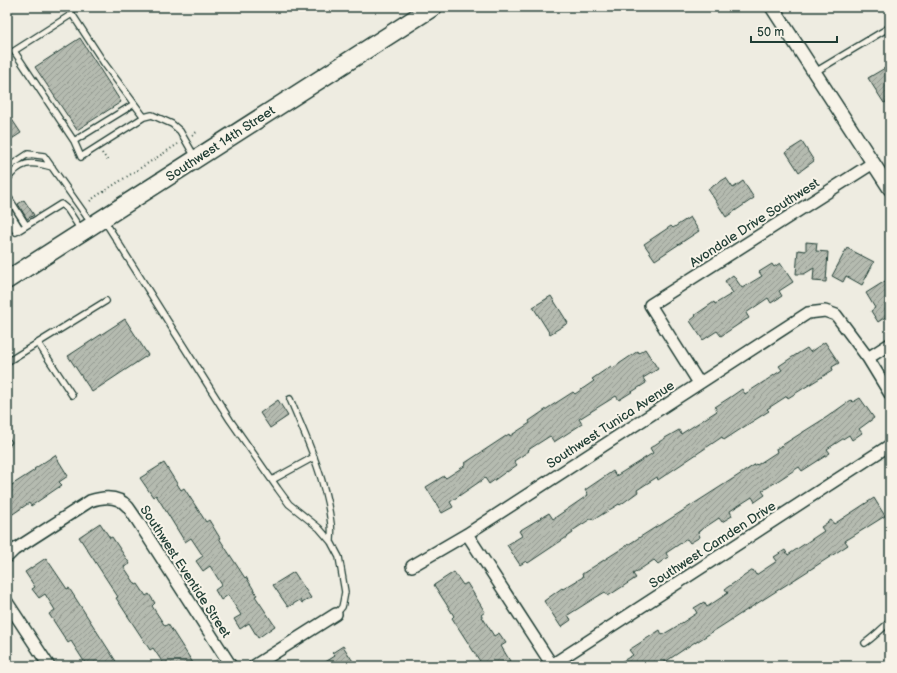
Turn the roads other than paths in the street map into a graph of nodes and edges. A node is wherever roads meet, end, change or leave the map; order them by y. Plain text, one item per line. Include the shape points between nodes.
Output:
1 (433, 7) edge
2 (772, 7) edge
3 (890, 27) edge
4 (814, 72) junction
5 (134, 104) junction
6 (144, 117) junction
7 (74, 141) junction
8 (196, 159) junction
9 (873, 163) junction
10 (52, 167) junction
11 (7, 168) edge
12 (7, 180) edge
13 (890, 189) edge
14 (7, 196) edge
15 (7, 208) edge
16 (7, 219) edge
17 (26, 225) junction
18 (93, 225) junction
19 (20, 229) junction
20 (7, 280) edge
21 (106, 300) dead end
22 (38, 343) junction
23 (890, 344) edge
24 (868, 358) junction
25 (7, 362) edge
26 (699, 383) junction
27 (890, 394) edge
28 (72, 396) dead end
29 (290, 399) dead end
30 (890, 446) edge
31 (314, 457) junction
32 (272, 480) junction
33 (467, 534) junction
34 (331, 542) junction
35 (7, 557) edge
36 (412, 566) dead end
37 (7, 602) edge
38 (336, 614) joint
39 (890, 622) edge
40 (865, 643) dead end
41 (551, 665) edge
42 (49, 666) edge
43 (230, 666) edge
44 (254, 666) edge

1 - 8 main road, Southwest 14th Street
2 - 4 street
3 - 4 lane
4 - 9 street
5 - 6 lane
5 - 7 lane
5 - 7 lane via 72,14 14,51
6 - 7 lane via 82,158
6 - 8 lane via 152,115 172,124 180,131
8 - 18 main road, Southwest 14th Street
9 - 13 street
9 - 26 street, Avondale Drive Southwest via 650,305
10 - 11 lane via 44,156 28,154
10 - 12 lane via 26,163 13,171
10 - 18 lane
14 - 17 lane
15 - 19 lane
16 - 19 lane via 16,232
17 - 18 lane via 61,204
17 - 19 lane
18 - 20 main road, Southwest 14th Street
18 - 32 lane
21 - 22 lane
22 - 25 lane
22 - 28 lane
23 - 24 street
24 - 26 street, Southwest Tunica Avenue via 836,315 825,311 808,313
24 - 27 street
26 - 33 street, Southwest Tunica Avenue
29 - 31 lane
30 - 41 street, Southwest Camden Drive
31 - 32 lane
31 - 34 lane via 324,488 331,524
32 - 34 lane via 289,504 319,528
33 - 36 street, Southwest Tunica Avenue
33 - 41 street
34 - 38 lane via 339,557 345,592 342,607
35 - 43 street, Southwest Eventide Street via 90,501 98,498 118,500 128,506
37 - 42 street
38 - 44 street
39 - 40 lane

